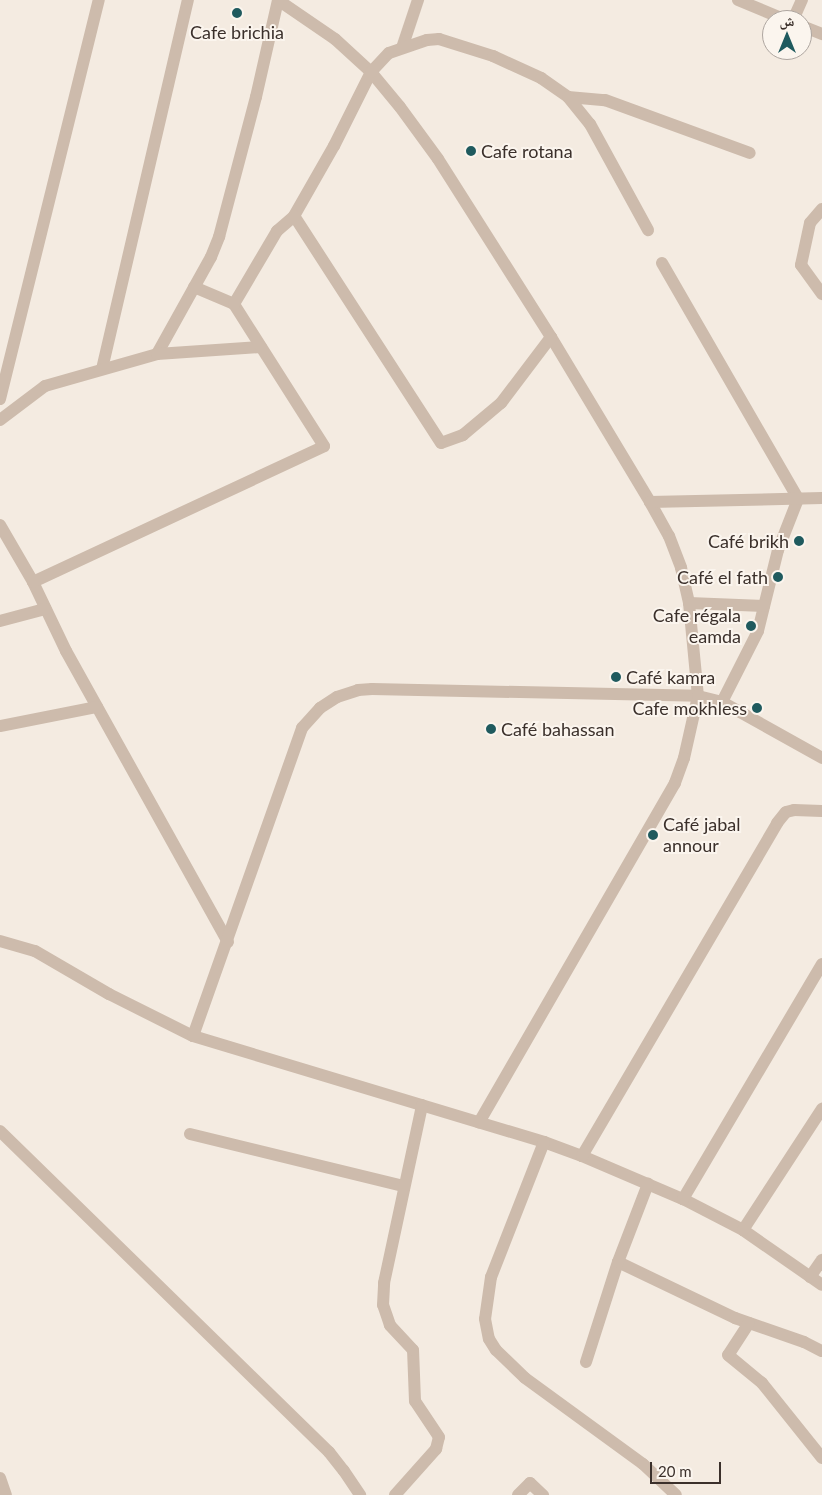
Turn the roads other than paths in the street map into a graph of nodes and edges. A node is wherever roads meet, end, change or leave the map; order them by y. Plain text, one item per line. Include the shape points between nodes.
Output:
1 (99, 0) edge
2 (188, 0) edge
3 (278, 0) edge
4 (418, 0) edge
5 (738, 0) edge
6 (762, 10) edge
7 (402, 48) junction
8 (371, 72) junction
9 (568, 97) junction
10 (750, 153) dead end
11 (822, 208) edge
12 (294, 216) junction
13 (648, 230) dead end
14 (662, 263) dead end
15 (194, 287) junction
16 (822, 294) edge
17 (234, 304) junction
18 (551, 337) junction
19 (261, 347) junction
20 (157, 354) junction
21 (102, 369) junction
22 (0, 399) edge
23 (0, 420) edge
24 (822, 498) edge
25 (798, 499) junction
26 (650, 502) junction
27 (0, 525) edge
28 (33, 582) junction
29 (689, 602) junction
30 (764, 606) junction
31 (45, 609) junction
32 (0, 621) edge
33 (698, 696) junction
34 (722, 702) junction
35 (97, 707) junction
36 (0, 726) edge
37 (822, 758) edge
38 (822, 811) edge
39 (0, 941) edge
40 (228, 942) junction
41 (822, 964) edge
42 (193, 1036) junction
43 (422, 1105) junction
44 (822, 1109) edge
45 (480, 1122) junction
46 (0, 1130) edge
47 (190, 1134) dead end
48 (544, 1142) junction
49 (582, 1156) junction
50 (648, 1184) junction
51 (404, 1186) junction
52 (683, 1199) junction
53 (743, 1230) junction
54 (822, 1260) edge
55 (618, 1262) junction
56 (810, 1277) junction
57 (822, 1285) edge
58 (748, 1323) junction
59 (822, 1351) edge
60 (586, 1362) dead end
61 (822, 1458) edge
62 (0, 1478) edge
63 (6, 1495) edge
64 (360, 1495) edge
65 (395, 1495) edge
66 (518, 1495) edge
67 (543, 1495) edge
68 (676, 1495) edge

1 - 22 street
2 - 21 street
3 - 8 street via 335,38
3 - 15 street via 219,237
4 - 7 street
5 - 6 street
7 - 8 street via 389,53
7 - 9 street via 438,39 459,44 540,78
8 - 12 street
8 - 18 street via 438,159
9 - 10 street via 605,100
9 - 13 street via 590,124
11 - 16 street via 810,223 801,265
12 - 17 street via 278,231
12 - 18 street via 441,443 463,435 501,403
14 - 25 street
15 - 17 street
15 - 20 street
17 - 19 street
18 - 26 street
19 - 20 street
19 - 28 street via 324,446
20 - 21 street
21 - 23 street via 45,386
24 - 25 street
25 - 26 street
25 - 30 street via 778,550
26 - 29 street via 669,536
27 - 28 street
28 - 31 street
29 - 30 street
29 - 33 street
30 - 34 street via 758,631
31 - 32 street
31 - 35 street
33 - 34 street
33 - 40 street via 372,689 337,697 320,708 302,728
33 - 45 street via 684,758 662,809
34 - 37 street
35 - 36 street
35 - 40 street
38 - 49 street via 786,812 777,823
39 - 42 street via 36,951 109,994
40 - 42 street
41 - 52 street
42 - 43 street
43 - 45 street
43 - 51 street
44 - 53 street
45 - 48 street
46 - 64 street via 329,1452
47 - 51 street
48 - 49 street
48 - 68 street via 491,1277 485,1319 489,1340 525,1378 643,1464
49 - 50 street
50 - 52 street
50 - 55 street
51 - 65 street via 384,1283 383,1304 390,1325 413,1350 416,1401 439,1437 436,1448
52 - 53 street
53 - 56 street
54 - 56 street
55 - 58 street
55 - 60 street
56 - 57 street
58 - 59 street
58 - 61 street via 728,1355 762,1383
62 - 63 street
66 - 67 street via 530,1483

